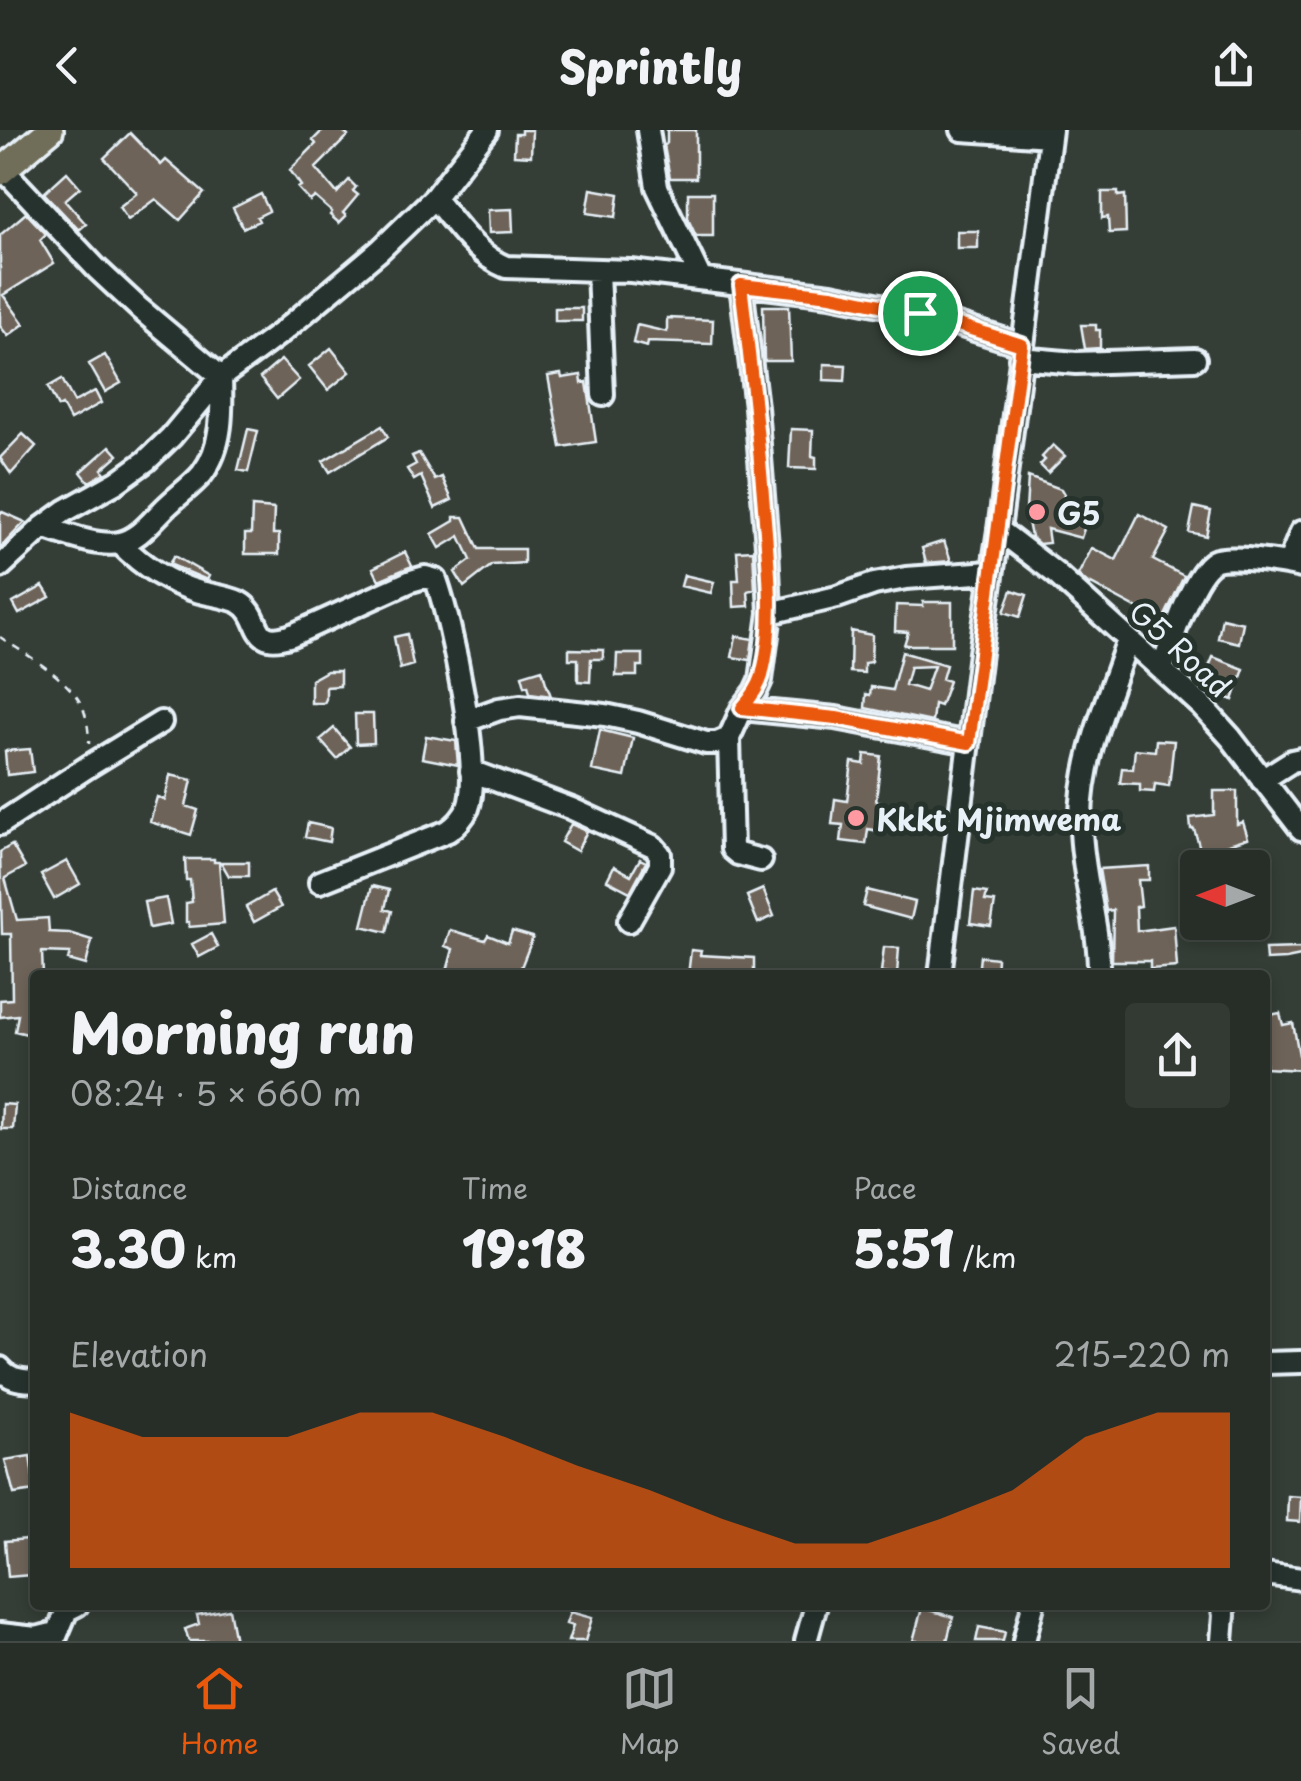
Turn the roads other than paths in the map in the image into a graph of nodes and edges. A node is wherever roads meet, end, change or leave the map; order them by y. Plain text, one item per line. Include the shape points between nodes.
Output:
1 (487, 130) edge
2 (648, 130) edge
3 (962, 130) edge
4 (1051, 133) edge
5 (36, 135) edge
6 (2, 170) edge
7 (434, 198) junction
8 (598, 270) junction
9 (701, 279) junction
10 (741, 285) junction
11 (1021, 352) junction
12 (1195, 359) dead end
13 (221, 377) junction
14 (603, 395) dead end
15 (44, 527) junction
16 (999, 530) junction
17 (1301, 532) edge
18 (120, 543) junction
19 (1295, 565) edge
20 (0, 567) edge
21 (991, 572) junction
22 (770, 613) junction
23 (1128, 640) junction
24 (1162, 669) junction
25 (742, 708) junction
26 (466, 721) junction
27 (162, 722) dead end
28 (729, 738) junction
29 (969, 743) junction
30 (1301, 760) edge
31 (471, 770) junction
32 (1262, 780) junction
33 (0, 824) edge
34 (1301, 829) edge
35 (761, 860) dead end
36 (320, 882) dead end
37 (629, 922) dead end
38 (941, 970) edge
39 (1099, 970) edge
40 (1270, 1362) edge
41 (1301, 1362) edge
42 (0, 1368) edge
43 (30, 1381) edge
44 (1270, 1575) edge
45 (1301, 1578) edge
46 (68, 1610) edge
47 (815, 1610) edge
48 (1032, 1610) edge
49 (1223, 1610) edge
50 (0, 1634) edge
51 (55, 1637) edge
52 (806, 1641) edge
53 (1024, 1641) edge
54 (1222, 1641) edge

1 - 7 street
2 - 9 street via 657,187
3 - 4 street
4 - 11 street
5 - 6 main road
6 - 13 street via 97,269
7 - 8 street via 492,261
7 - 13 street via 380,250
8 - 9 street
8 - 14 street
9 - 10 street
10 - 11 street via 920,313
10 - 22 street
11 - 12 street via 1076,363
11 - 16 street
13 - 15 street via 146,461
13 - 18 street via 212,458 140,534
15 - 18 street
15 - 20 street
16 - 21 street
16 - 23 street, G5 Road
17 - 19 street
18 - 26 street via 154,573 238,602 277,640 431,577 451,634
19 - 24 street via 1214,561 1186,603
21 - 22 street via 906,578
21 - 29 street
22 - 25 street via 761,680
23 - 24 street, G5 Road
23 - 39 street via 1092,751 1082,812
24 - 32 street, G5 Road via 1232,738
25 - 28 street
25 - 29 street
26 - 28 street via 520,706 622,718 706,743
26 - 31 street
27 - 33 street
28 - 35 street via 732,849
29 - 38 street
30 - 32 street
31 - 36 street via 460,823
31 - 37 street via 653,846 660,866
32 - 34 street, G5 Road
40 - 41 street
42 - 43 street via 6,1376
44 - 45 street
46 - 51 street
47 - 52 street
48 - 53 street
49 - 54 street
50 - 51 street

